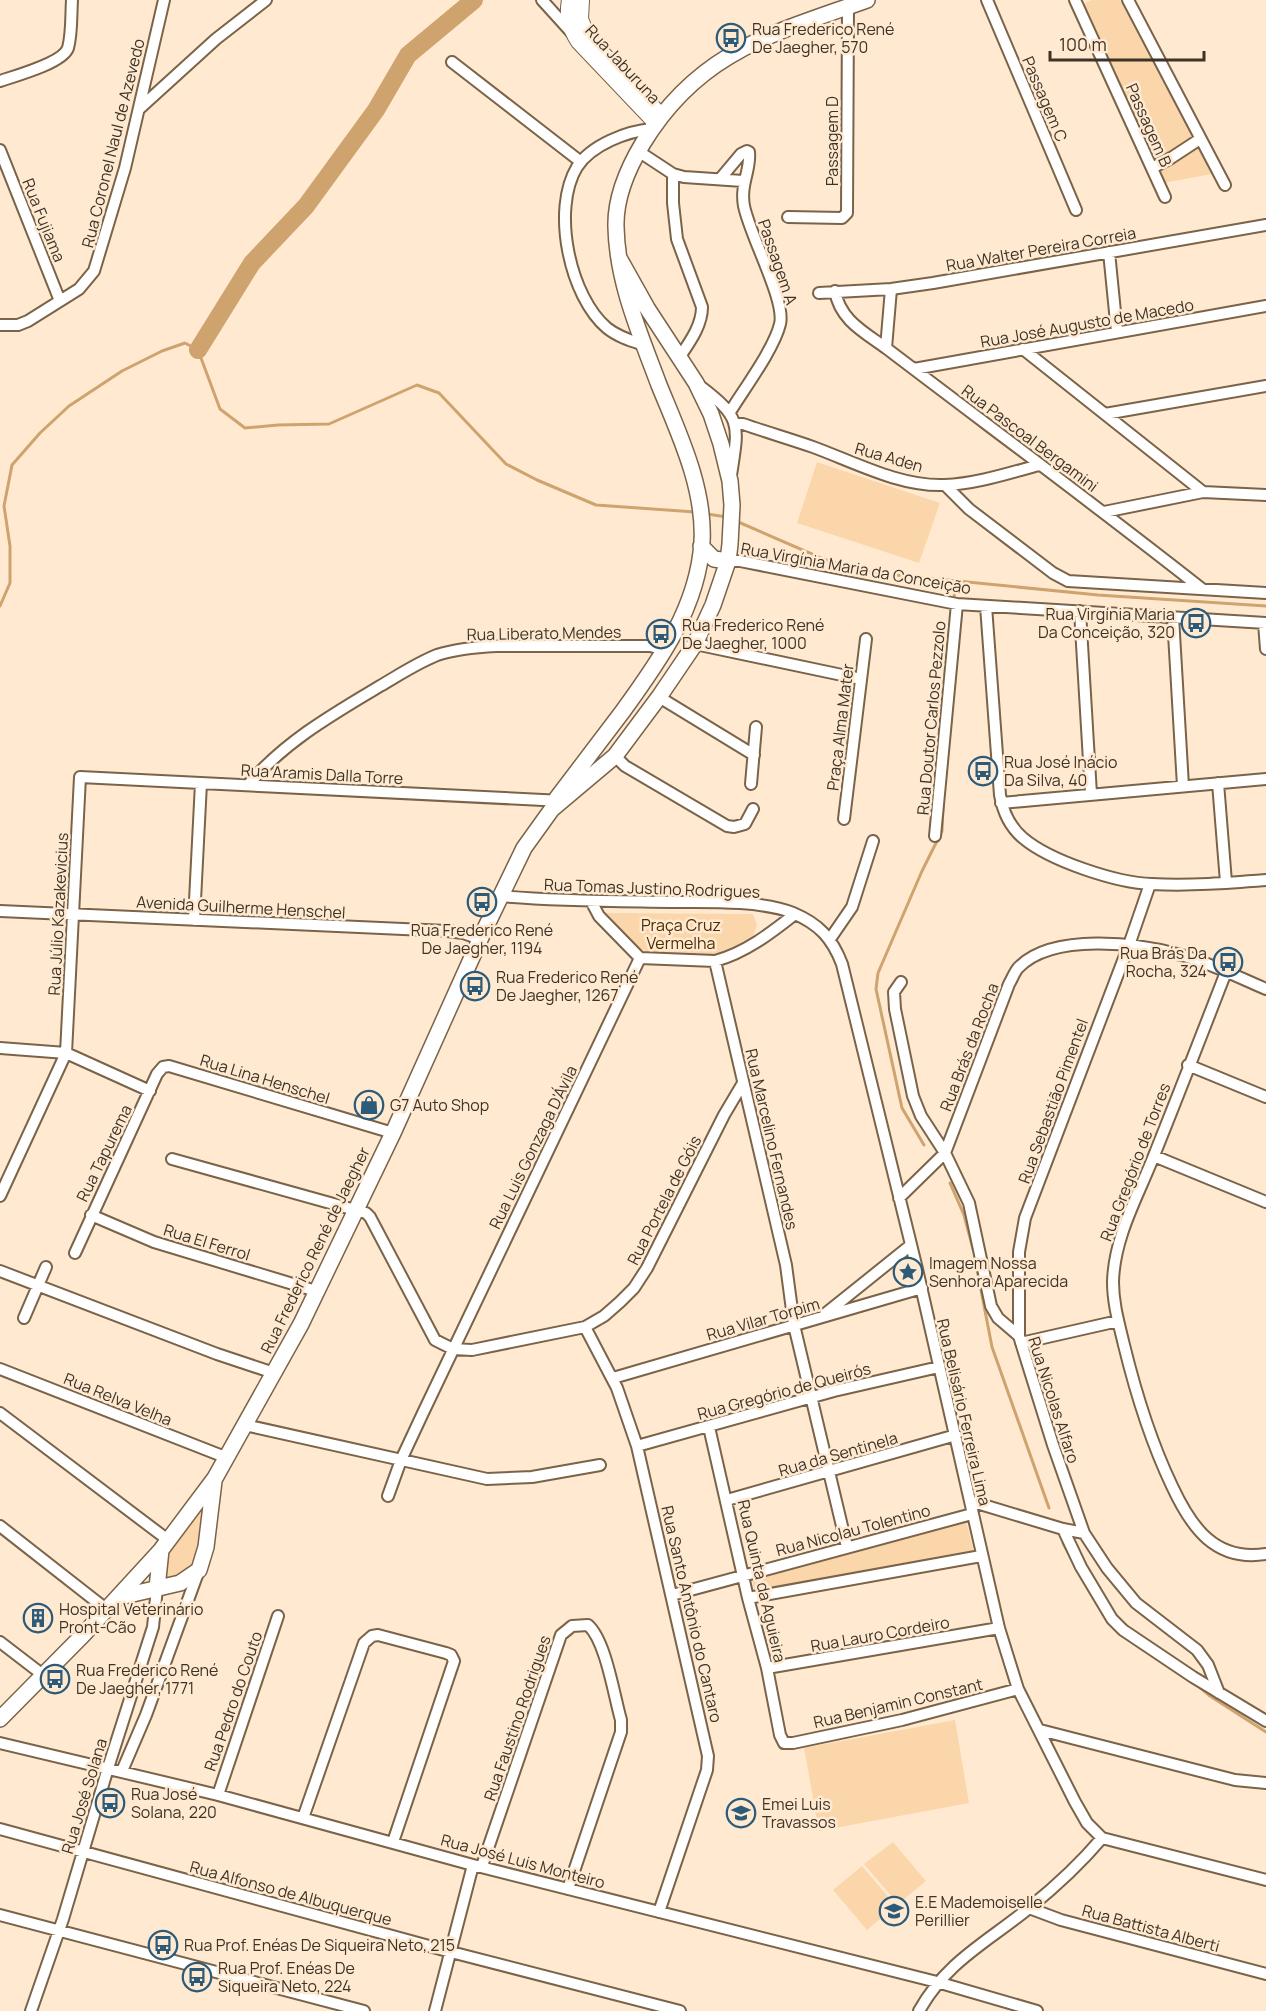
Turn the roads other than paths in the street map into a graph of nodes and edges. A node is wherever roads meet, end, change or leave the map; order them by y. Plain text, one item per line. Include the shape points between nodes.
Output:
1 (72, 0) edge
2 (164, 0) edge
3 (542, 0) edge
4 (569, 0) edge
5 (582, 0) edge
6 (867, 0) edge
7 (987, 0) edge
8 (1075, 0) edge
9 (1128, 0) edge
10 (261, 2) edge
11 (848, 7) junction
12 (571, 32) junction
13 (452, 62) dead end
14 (0, 81) edge
15 (138, 110) junction
16 (656, 122) junction
17 (1200, 139) junction
18 (0, 150) edge
19 (638, 151) junction
20 (582, 162) junction
21 (1152, 168) junction
22 (674, 174) junction
23 (720, 179) junction
24 (743, 181) junction
25 (1225, 185) dead end
26 (1165, 197) dead end
27 (1076, 210) dead end
28 (788, 217) dead end
29 (1266, 225) edge
30 (1109, 252) junction
31 (619, 258) junction
32 (891, 289) junction
33 (835, 291) junction
34 (819, 293) dead end
35 (60, 302) junction
36 (1266, 306) edge
37 (0, 325) edge
38 (1117, 332) junction
39 (644, 345) junction
40 (886, 348) junction
41 (1023, 349) junction
42 (679, 358) junction
43 (914, 369) junction
44 (655, 374) junction
45 (696, 383) junction
46 (1266, 386) edge
47 (730, 412) junction
48 (1105, 414) junction
49 (735, 424) junction
50 (1039, 465) junction
51 (730, 481) junction
52 (945, 485) junction
53 (1203, 492) junction
54 (1266, 495) edge
55 (1104, 512) junction
56 (702, 544) junction
57 (728, 561) junction
58 (1202, 589) junction
59 (1266, 593) edge
60 (957, 604) junction
61 (986, 606) junction
62 (1080, 611) junction
63 (1173, 617) junction
64 (1265, 623) edge
65 (866, 639) dead end
66 (695, 644) junction
67 (666, 650) junction
68 (1266, 650) edge
69 (861, 679) junction
70 (659, 697) junction
71 (756, 727) dead end
72 (605, 735) junction
73 (754, 755) junction
74 (615, 756) junction
75 (80, 777) joint
76 (1266, 779) edge
77 (201, 783) junction
78 (1218, 783) junction
79 (751, 784) dead end
80 (248, 785) junction
81 (1183, 786) junction
82 (1091, 794) junction
83 (1001, 802) junction
84 (557, 803) junction
85 (753, 809) dead end
86 (844, 819) dead end
87 (935, 836) dead end
88 (873, 842) dead end
89 (1266, 879) edge
90 (1226, 882) junction
91 (1150, 884) junction
92 (500, 896) junction
93 (591, 901) junction
94 (0, 911) edge
95 (795, 914) junction
96 (73, 915) junction
97 (194, 920) junction
98 (480, 939) junction
99 (830, 939) junction
100 (1129, 945) junction
101 (640, 958) junction
102 (715, 961) junction
103 (1226, 972) junction
104 (901, 982) dead end
105 (1266, 989) edge
106 (0, 1048) edge
107 (66, 1053) junction
108 (1188, 1065) junction
109 (163, 1067) joint
110 (743, 1083) junction
111 (150, 1091) junction
112 (1266, 1097) edge
113 (393, 1133) junction
114 (945, 1153) junction
115 (1154, 1156) junction
116 (172, 1159) dead end
117 (0, 1196) edge
118 (899, 1198) junction
119 (1266, 1202) edge
120 (356, 1210) junction
121 (91, 1215) junction
122 (911, 1245) junction
123 (75, 1252) dead end
124 (46, 1267) dead end
125 (0, 1271) edge
126 (38, 1286) junction
127 (922, 1288) junction
128 (316, 1291) junction
129 (24, 1318) dead end
130 (820, 1318) junction
131 (1118, 1321) junction
132 (794, 1325) junction
133 (585, 1327) junction
134 (1020, 1339) junction
135 (453, 1349) junction
136 (939, 1366) junction
137 (0, 1369) edge
138 (274, 1373) junction
139 (613, 1378) junction
140 (811, 1398) junction
141 (0, 1413) edge
142 (245, 1425) junction
143 (709, 1427) junction
144 (956, 1435) junction
145 (637, 1446) junction
146 (225, 1457) junction
147 (401, 1460) junction
148 (600, 1466) dead end
149 (829, 1472) junction
150 (215, 1478) junction
151 (388, 1496) dead end
152 (727, 1500) junction
153 (970, 1501) junction
154 (972, 1514) junction
155 (0, 1526) edge
156 (178, 1527) junction
157 (1063, 1529) junction
158 (1084, 1533) junction
159 (165, 1545) junction
160 (206, 1547) junction
161 (848, 1547) junction
162 (1266, 1554) edge
163 (981, 1556) junction
164 (199, 1570) junction
165 (743, 1575) junction
166 (157, 1588) junction
167 (672, 1595) junction
168 (120, 1596) junction
169 (748, 1598) junction
170 (106, 1609) junction
171 (278, 1616) dead end
172 (999, 1628) junction
173 (0, 1642) edge
174 (766, 1668) junction
175 (44, 1675) junction
176 (1018, 1689) junction
177 (1219, 1693) junction
178 (0, 1719) edge
179 (1266, 1721) edge
180 (1040, 1730) junction
181 (0, 1743) edge
182 (784, 1743) joint
183 (108, 1768) junction
184 (122, 1771) junction
185 (1266, 1783) edge
186 (218, 1795) junction
187 (303, 1818) junction
188 (0, 1829) edge
189 (1102, 1838) junction
190 (393, 1842) junction
191 (83, 1852) junction
192 (478, 1865) junction
193 (1266, 1880) edge
194 (568, 1889) junction
195 (1029, 1908) junction
196 (659, 1912) junction
197 (0, 1915) edge
198 (59, 1930) junction
199 (451, 1952) junction
200 (1266, 1974) edge
201 (937, 1982) junction
202 (31, 2011) edge
203 (364, 2011) edge
204 (435, 2011) edge
205 (680, 2011) edge
206 (919, 2011) edge
207 (1037, 2011) edge

1 - 14 street via 64,54
2 - 15 street, Rua Coronel Naul de Azevedo
3 - 12 street, Rua Jaburuna
4 - 12 street via 567,18
5 - 16 street, Rua Jaburuna via 581,19 589,38
6 - 11 main road, Rua Frederico René de Jaegher
7 - 27 street, Passagem C
8 - 21 street, Passagem B
9 - 17 street
10 - 15 street
11 - 16 main road, Rua Frederico René de Jaegher via 766,37 726,57 680,93
11 - 28 street, Passagem D via 847,213 842,218
12 - 16 street, Rua Jaburuna
13 - 20 street
15 - 35 street, Rua Coronel Naul de Azevedo via 94,271 79,289
16 - 19 main road, Rua Frederico René de Jaegher
16 - 20 street via 614,139
17 - 21 street
17 - 25 street
18 - 35 street, Rua Fujiama
19 - 22 street
19 - 31 main road, Rua Frederico René de Jaegher via 617,206
20 - 39 street via 565,202 573,274 599,320 617,334
21 - 26 street, Passagem B
22 - 23 street
22 - 42 street via 677,239 702,307 696,332
23 - 24 street
23 - 24 street, Passagem A via 748,151
24 - 47 street, Passagem A via 748,222 781,316 772,341
29 - 30 street, Rua Walter Pereira Correia
30 - 32 street, Rua Walter Pereira Correia
30 - 38 street
31 - 39 main road, Rua Frederico René de Jaegher
31 - 42 main road, Rua Frederico René de Jaegher
32 - 33 street, Rua Walter Pereira Correia
32 - 40 street
33 - 34 street, Rua Walter Pereira Correia
33 - 40 street, Rua Pascoal Bergamini via 845,317
35 - 37 street, Rua Coronel Naul de Azevedo via 18,325
36 - 38 street, Rua José Augusto de Macedo
38 - 41 street, Rua José Augusto de Macedo
39 - 44 main road, Rua Frederico René de Jaegher
40 - 43 street, Rua Pascoal Bergamini
41 - 43 street, Rua José Augusto de Macedo
41 - 48 street
42 - 44 main road via 664,359
42 - 45 main road, Rua Frederico René de Jaegher
43 - 50 street, Rua Pascoal Bergamini
44 - 56 main road, Rua Frederico René de Jaegher via 685,452 699,503
45 - 47 street, Rua Frederico René de Jaegher
45 - 51 main road, Rua Frederico René de Jaegher via 711,414
46 - 48 street
47 - 49 street, Rua Frederico René de Jaegher
48 - 53 street
49 - 51 street, Rua Frederico René de Jaegher
49 - 52 street, Rua Aden via 814,447 903,480
50 - 52 street, Rua Aden
50 - 55 street, Rua Pascoal Bergamini
51 - 57 main road, Rua Frederico René de Jaegher
52 - 58 street via 969,509 1064,580
53 - 54 street
53 - 55 street
55 - 58 street, Rua Pascoal Bergamini
56 - 57 main road via 714,560
56 - 67 main road, Rua Frederico René de Jaegher via 690,598
57 - 60 street, Rua Virgínia Maria da Conceição
57 - 66 main road, Rua Frederico René de Jaegher
58 - 59 street
60 - 61 street, Rua Virgínia Maria da Conceição
60 - 87 street, Rua Doutor Carlos Pezzolo
61 - 62 street, Rua Virgínia Maria da Conceição
61 - 83 street
62 - 63 street, Rua Virgínia Maria da Conceição
62 - 82 street
63 - 64 street, Rua Virgínia Maria da Conceição
63 - 81 street
64 - 68 street
65 - 69 street, Praça Alma Mater
66 - 69 street
66 - 70 main road, Rua Frederico René de Jaegher
67 - 72 main road, Rua Frederico René de Jaegher
67 - 80 street, Rua Liberato Mendes via 650,646 496,646 436,656 313,726 271,760
69 - 86 street, Praça Alma Mater
70 - 73 street
70 - 74 main road, Rua Frederico René de Jaegher
71 - 73 street
72 - 74 main road
72 - 84 main road, Rua Frederico René de Jaegher
73 - 79 street
74 - 84 main road, Rua Frederico René de Jaegher
74 - 85 street via 727,826 745,824
75 - 77 street, Rua Aramis Dalla Torre
75 - 96 street, Rua Júlio Kazakevicius
76 - 78 street
77 - 80 street, Rua Aramis Dalla Torre
77 - 97 street
78 - 81 street
78 - 90 street
80 - 84 street, Rua Aramis Dalla Torre
81 - 82 street
82 - 83 street
83 - 91 street via 1013,827 1045,853 1097,873
84 - 92 main road, Rua Frederico René de Jaegher via 524,848
88 - 99 street via 852,907
89 - 90 street
90 - 91 street
91 - 100 street, Rua Sebastião Pimentel
92 - 93 street, Rua Tomas Justino Rodrigues
92 - 98 main road, Rua Frederico René de Jaegher
93 - 95 street, Rua Tomas Justino Rodrigues via 713,903 769,907
93 - 101 street via 599,916
94 - 96 street, Avenida Guilherme Henschel
95 - 99 street, Rua Tomas Justino Rodrigues
95 - 102 street via 755,943
96 - 97 street, Avenida Guilherme Henschel
96 - 107 street, Rua Júlio Kazakevicius
97 - 98 street, Avenida Guilherme Henschel via 447,931
98 - 113 main road, Rua Frederico René de Jaegher
99 - 118 street, Rua Belisário Ferreira Lima via 844,973
100 - 103 street, Rua Brás da Rocha via 1179,954
100 - 114 street, Rua Brás da Rocha via 1070,945 1034,957 1018,969
100 - 134 street, Rua Sebastião Pimentel via 1025,1218 1018,1274
101 - 102 street
101 - 135 street, Rua Luis Gonzaga D'Ávila
102 - 110 street, Rua Marcelino Fernandes
103 - 105 street, Rua Brás da Rocha
103 - 108 street, Rua Gregório de Torres
104 - 114 street, Rua Nicolas Alfaro via 894,992 895,1009 913,1096
106 - 107 street
107 - 111 street
107 - 117 street
108 - 112 street
108 - 115 street, Rua Gregório de Torres
109 - 111 street, Rua Tapurema
109 - 113 street, Rua Lina Henschel
110 - 132 street, Rua Marcelino Fernandes via 786,1265
110 - 133 street, Rua Portela de Góis via 647,1268 620,1302
111 - 121 street, Rua Tapurema
113 - 120 main road, Rua Frederico René de Jaegher
114 - 118 street, Rua Brás da Rocha
114 - 134 street, Rua Nicolas Alfaro via 972,1211 991,1306
115 - 119 street
115 - 131 street, Rua Gregório de Torres via 1118,1244 1113,1281
116 - 120 street
118 - 122 street, Rua Belisário Ferreira Lima
120 - 128 main road, Rua Frederico René de Jaegher
120 - 135 street via 370,1216 435,1340
121 - 123 street, Rua Tapurema
121 - 128 street, Rua El Ferrol via 154,1242
122 - 127 street, Rua Belisário Ferreira Lima
122 - 130 street
124 - 126 street
125 - 126 street
126 - 129 street
126 - 138 street
127 - 130 street, Rua Vilar Torpim
127 - 136 street, Rua Belisário Ferreira Lima
128 - 138 main road, Rua Frederico René de Jaegher
130 - 132 street, Rua Vilar Torpim
131 - 134 street
131 - 162 street, Rua Gregório de Torres via 1146,1426 1190,1521 1221,1548 1244,1556
132 - 139 street, Rua Vilar Torpim
132 - 140 street, Rua Marcelino Fernandes
133 - 135 street, Rua Portela de Góis via 472,1350
133 - 139 street, Rua Santo Antônio do Cantaro
134 - 158 street, Rua Nicolas Alfaro
135 - 147 street, Rua Luis Gonzaga D'Ávila
136 - 140 street, Rua Gregório de Queirós
136 - 144 street, Rua Belisário Ferreira Lima
137 - 146 street, Rua Relva Velha
138 - 142 main road, Rua Frederico René de Jaegher
139 - 145 street, Rua Santo Antônio do Cantaro
140 - 143 street, Rua Gregório de Queirós
140 - 149 street, Rua Marcelino Fernandes
141 - 159 street
142 - 146 main road, Rua Frederico René de Jaegher
142 - 147 street
143 - 145 street, Rua Gregório de Queirós
143 - 152 street, Rua Quinta da Aguieira
144 - 149 street, Rua da Sentinela
144 - 153 street, Rua Belisário Ferreira Lima
145 - 167 street, Rua Santo Antônio do Cantaro
146 - 150 main road, Rua Frederico René de Jaegher
147 - 148 street via 496,1479
147 - 151 street, Rua Luis Gonzaga D'Ávila
149 - 152 street, Rua da Sentinela
149 - 161 street, Rua Marcelino Fernandes
150 - 156 main road, Rua Frederico René de Jaegher
150 - 160 main road, Rua Frederico René de Jaegher
152 - 165 street, Rua Quinta da Aguieira
153 - 154 street, Rua Belisário Ferreira Lima
153 - 157 street
154 - 161 street, Rua Nicolau Tolentino
154 - 163 street, Rua Belisário Ferreira Lima
155 - 170 street
156 - 159 main road, Rua Frederico René de Jaegher
156 - 160 main road via 183,1523 196,1525
157 - 158 street
157 - 177 street via 1112,1619 1131,1636
158 - 177 street, Rua Nicolas Alfaro via 1136,1603 1197,1650
159 - 166 main road
159 - 168 main road, Rua Frederico René de Jaegher
160 - 164 main road, Rua Frederico René de Jaegher
161 - 165 street, Rua Nicolau Tolentino
163 - 169 street
163 - 172 street, Rua Belisário Ferreira Lima
164 - 166 main road via 186,1580
164 - 184 street
165 - 167 street, Rua Nicolau Tolentino
165 - 169 street, Rua Quinta da Aguieira
166 - 168 main road
166 - 183 street, Rua José Solana via 153,1627
167 - 196 street, Rua Santo Antônio do Cantaro via 708,1761
168 - 170 main road, Rua Frederico René de Jaegher
169 - 174 street, Rua Quinta da Aguieira
170 - 175 main road, Rua Frederico René de Jaegher
171 - 186 street, Rua Pedro do Couto
172 - 174 street, Rua Lauro Cordeiro
172 - 176 street, Rua Belisário Ferreira Lima
173 - 175 street
174 - 182 street, Rua Quinta da Aguieira
175 - 178 main road, Rua Frederico René de Jaegher
176 - 180 street, Rua Belisário Ferreira Lima
176 - 182 street, Rua Benjamin Constant via 902,1720
177 - 179 street
180 - 185 street via 1235,1780
180 - 189 street, Rua Belisário Ferreira Lima via 1075,1802
181 - 183 street, Rua José Luis Monteiro
183 - 184 street, Rua José Luis Monteiro
183 - 191 street, Rua José Solana
184 - 186 street, Rua José Luis Monteiro
186 - 187 street, Rua José Luis Monteiro
187 - 190 street, Rua José Luis Monteiro
187 - 190 street via 364,1643 372,1636 390,1638 446,1653 454,1661
188 - 191 street, Rua Alfonso de Albuquerque
189 - 193 street
189 - 195 street
190 - 192 street, Rua José Luis Monteiro
191 - 198 street, Rua José Solana
191 - 199 street, Rua Alfonso de Albuquerque
192 - 194 street, Rua José Luis Monteiro
192 - 194 street, Rua Faustino Rodrigues via 561,1635 572,1626 588,1625 602,1647 621,1732
192 - 199 street
194 - 196 street, Rua José Luis Monteiro
195 - 200 street, Rua Battista Alberti via 1060,1920
195 - 201 street via 958,1961
196 - 201 street, Rua José Luis Monteiro
197 - 198 street
198 - 202 street, Rua José Solana
198 - 203 street
199 - 204 street
199 - 205 street, Rua Alfonso de Albuquerque
201 - 206 street
201 - 207 street, Rua José Luis Monteiro

